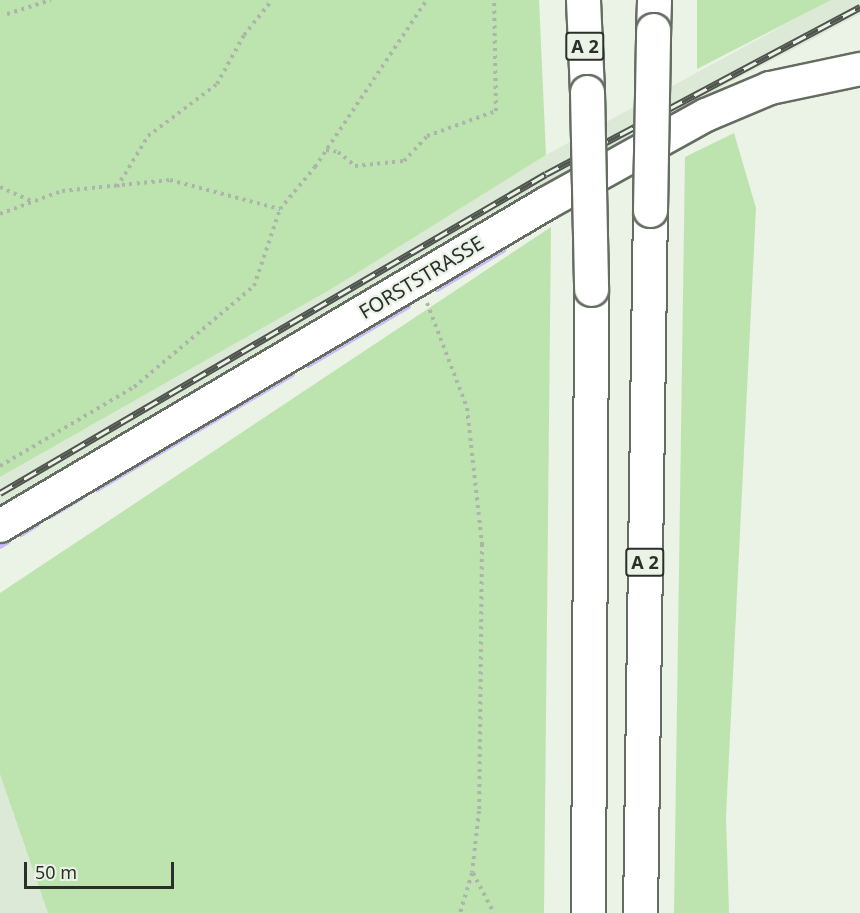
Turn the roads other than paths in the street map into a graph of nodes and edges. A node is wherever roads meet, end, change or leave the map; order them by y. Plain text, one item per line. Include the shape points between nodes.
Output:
1 (584, 0) edge
2 (653, 15) edge
3 (860, 69) edge
4 (0, 526) edge
5 (588, 913) edge
6 (640, 913) edge

1 - 5 highway, A 2, bridge via 591,289
2 - 6 highway, A 2, bridge
3 - 4 main road, FORSTSTRASSE via 770,88 706,115 547,203

